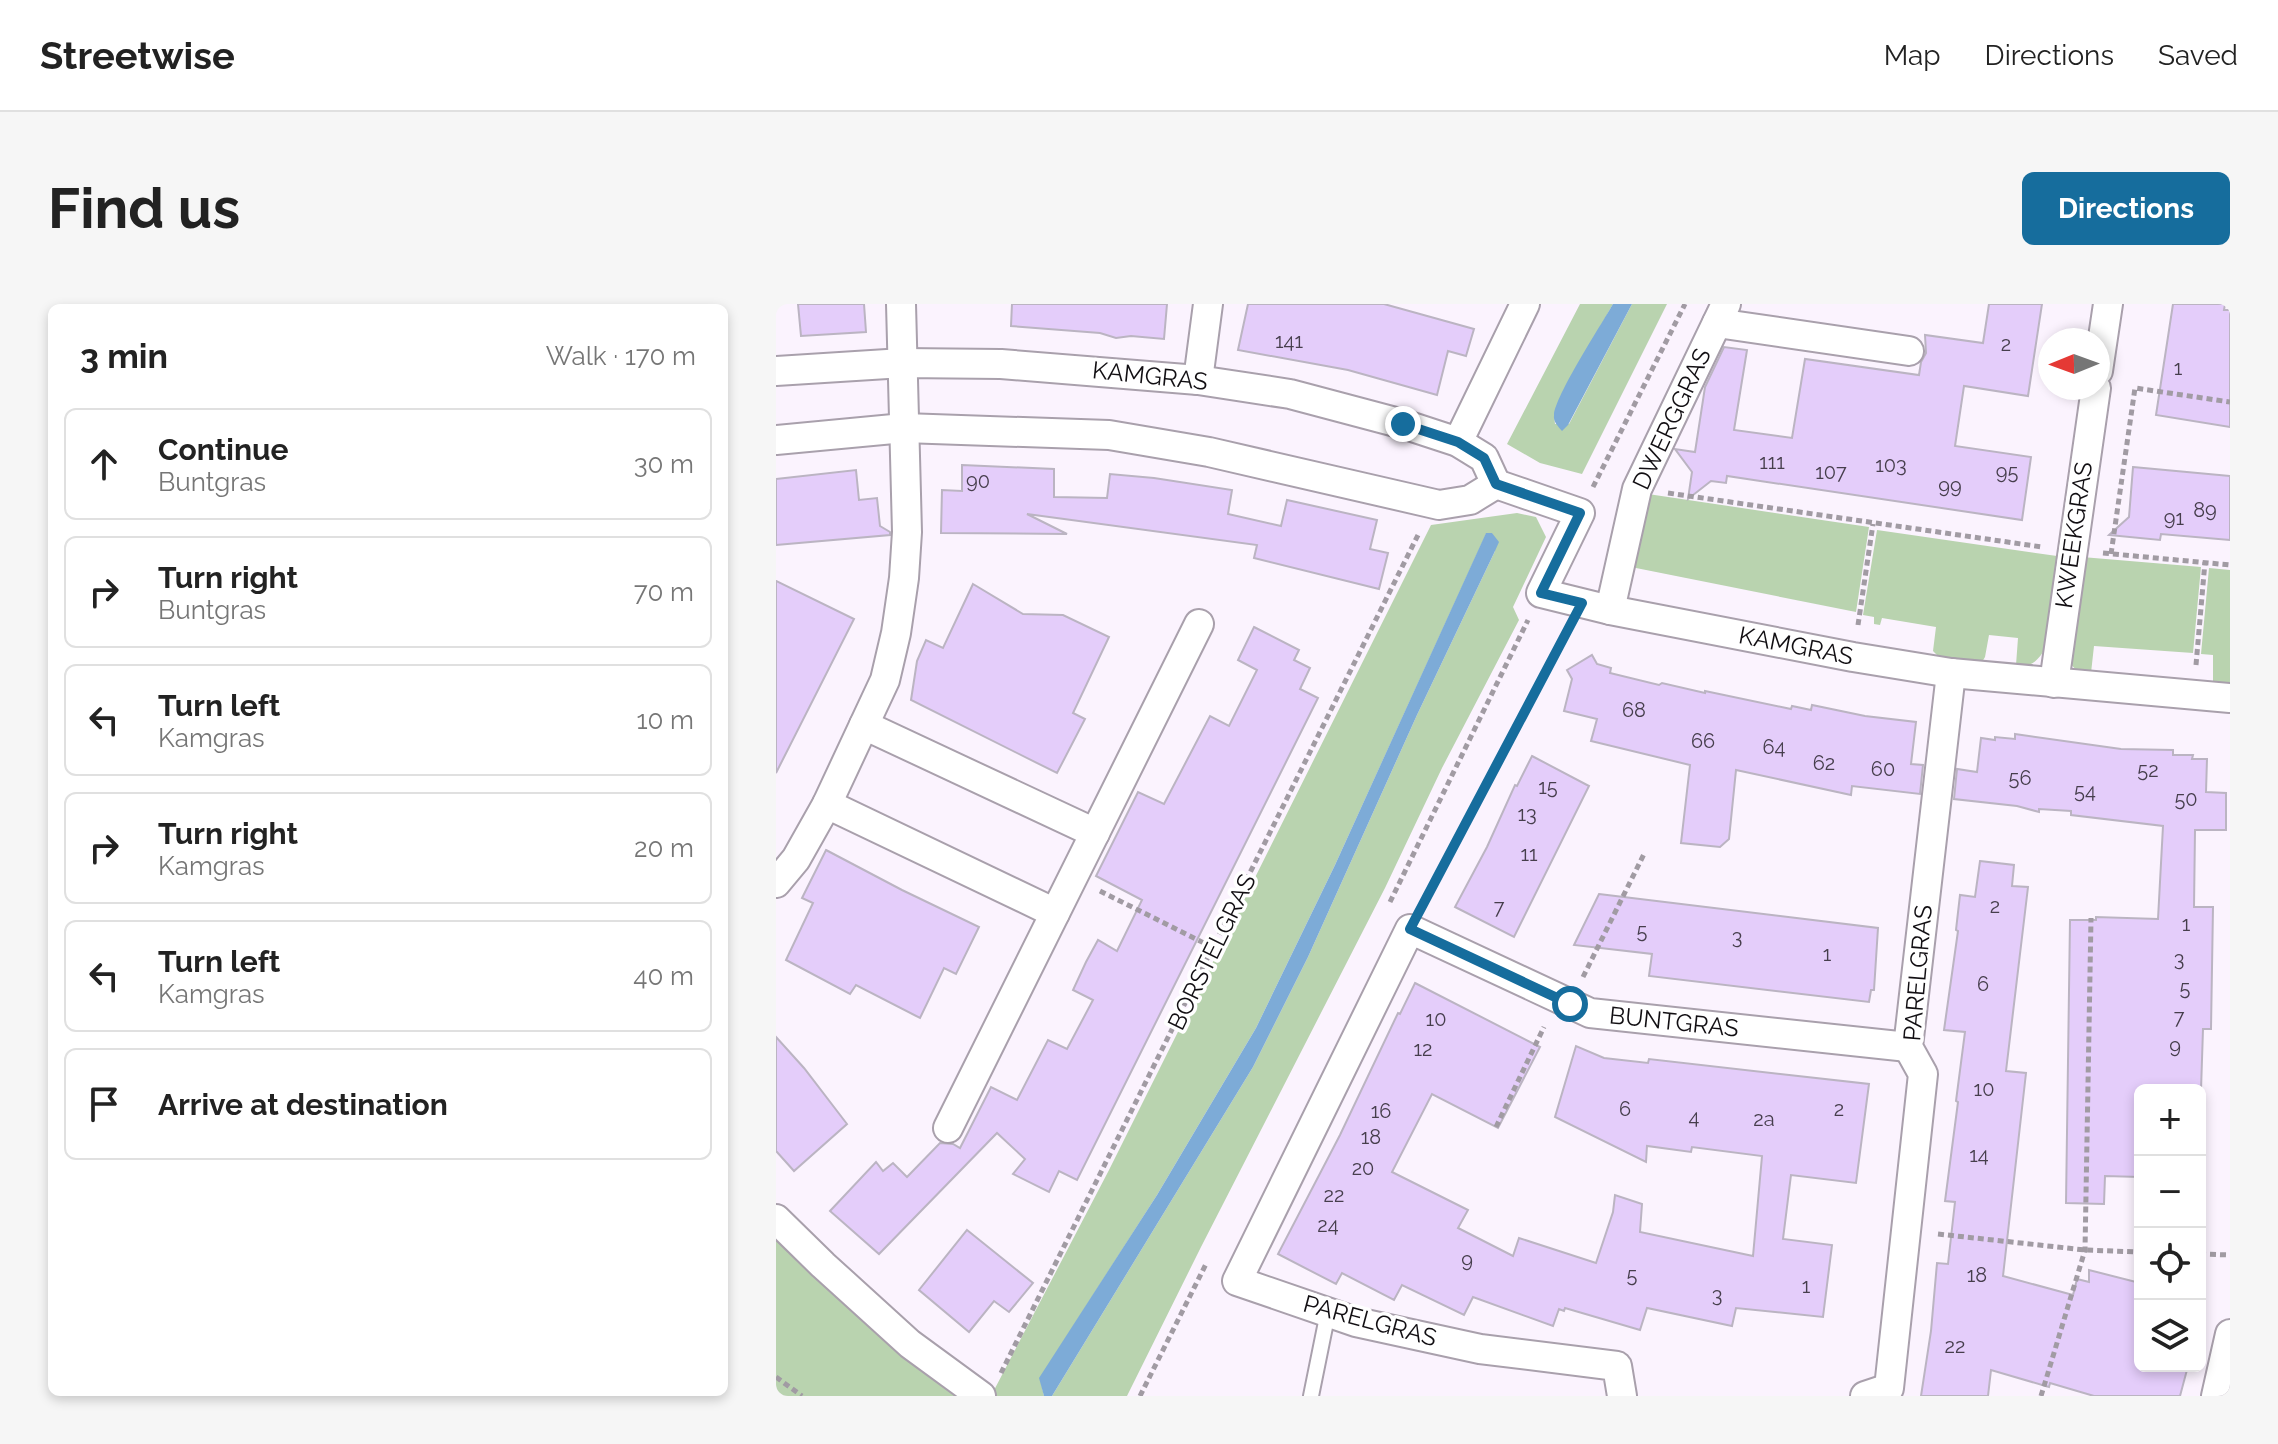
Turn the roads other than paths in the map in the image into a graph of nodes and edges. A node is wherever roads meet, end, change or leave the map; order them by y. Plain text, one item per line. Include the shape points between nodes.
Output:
1 (901, 304) edge
2 (1208, 304) edge
3 (1525, 304) edge
4 (2108, 304) edge
5 (1722, 314) edge
6 (2104, 328) edge
7 (1909, 351) dead end
8 (903, 363) junction
9 (776, 371) edge
10 (1198, 380) junction
11 (2094, 400) edge
12 (904, 428) junction
13 (776, 440) edge
14 (1458, 442) junction
15 (1496, 484) junction
16 (1610, 610) junction
17 (1199, 624) dead end
18 (1951, 673) junction
19 (2054, 683) junction
20 (2230, 698) edge
21 (864, 725) junction
22 (827, 804) junction
23 (1095, 833) junction
24 (776, 883) edge
25 (1055, 913) junction
26 (1908, 1047) junction
27 (948, 1128) dead end
28 (776, 1219) edge
29 (1237, 1281) joint
30 (1328, 1312) junction
31 (2230, 1334) edge
32 (981, 1396) edge
33 (1311, 1396) edge
34 (1622, 1396) edge
35 (1865, 1396) edge
36 (2216, 1396) edge

1 - 8 street
2 - 10 street
3 - 14 street
4 - 6 street
5 - 7 street, DWERGGRAS
5 - 16 street, DWERGGRAS via 1637,489
8 - 9 street, KAMGRAS
8 - 10 street, KAMGRAS via 1016,365
8 - 12 street
10 - 14 street, KAMGRAS via 1290,394
11 - 19 street, KWEEKGRAS
12 - 13 street
12 - 15 street via 1109,435 1209,452 1439,505 1470,500
12 - 21 street via 904,578 885,680
14 - 15 street, KAMGRAS via 1484,458
15 - 16 street, KAMGRAS via 1580,513 1541,593
16 - 18 street, KAMGRAS
17 - 23 street
18 - 19 street, KAMGRAS
18 - 26 street, PARELGRAS
19 - 20 street, KAMGRAS
21 - 22 street
21 - 23 street
22 - 24 street
22 - 25 street
23 - 25 street
25 - 27 street
26 - 29 street, BUNTGRAS via 1590,1013 1410,929
26 - 35 street, PARELGRAS via 1923,1074 1889,1388
28 - 32 street via 910,1344
29 - 30 street, PARELGRAS
30 - 33 lane
30 - 34 street, PARELGRAS via 1480,1349 1617,1366
31 - 36 street

